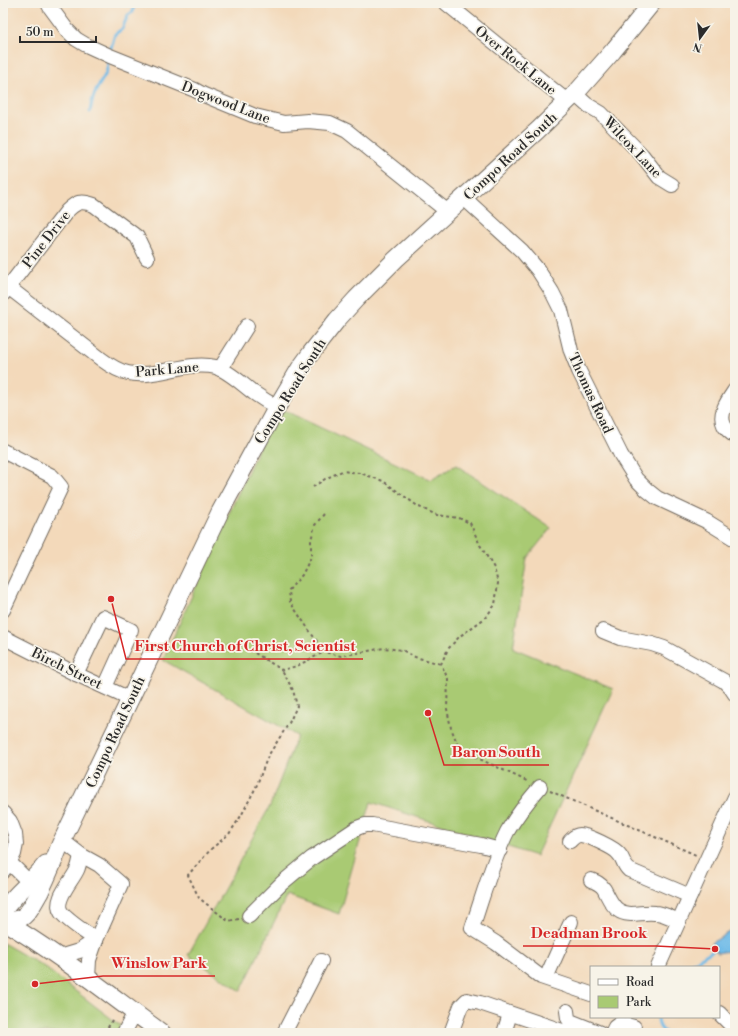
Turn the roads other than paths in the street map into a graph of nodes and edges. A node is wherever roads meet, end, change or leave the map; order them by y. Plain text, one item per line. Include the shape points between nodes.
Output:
1 (48, 3) edge
2 (446, 3) edge
3 (652, 3) edge
4 (572, 98) junction
5 (672, 185) dead end
6 (464, 198) junction
7 (448, 212) junction
8 (147, 258) dead end
9 (5, 288) edge
10 (247, 326) dead end
11 (220, 368) junction
12 (735, 390) edge
13 (277, 407) junction
14 (735, 436) edge
15 (3, 451) edge
16 (735, 539) edge
17 (3, 610) edge
18 (603, 631) dead end
19 (3, 637) edge
20 (76, 674) junction
21 (105, 687) junction
22 (735, 694) edge
23 (130, 699) junction
24 (540, 787) road end
25 (735, 797) edge
26 (3, 813) edge
27 (570, 841) dead end
28 (61, 843) junction
29 (500, 850) junction
30 (81, 855) junction
31 (6, 866) edge
32 (592, 880) dead end
33 (30, 883) junction
34 (690, 896) junction
35 (3, 911) edge
36 (249, 916) road end
37 (3, 920) edge
38 (679, 921) junction
39 (571, 922) dead end
40 (96, 940) junction
41 (59, 957) junction
42 (320, 961) dead end
43 (662, 966) edge
44 (88, 978) junction
45 (546, 978) junction
46 (590, 994) edge
47 (566, 1010) dead end
48 (135, 1012) junction
49 (510, 1014) junction
50 (720, 1014) edge
51 (634, 1026) edge
52 (735, 1029) edge
53 (124, 1033) edge
54 (162, 1033) edge
55 (284, 1033) edge
56 (451, 1033) edge
57 (504, 1033) edge
58 (568, 1033) edge
59 (600, 1033) edge
60 (612, 1033) edge

1 - 7 street, Dogwood Lane via 76,39 110,56 256,116 284,123 330,123 347,131
2 - 4 street, Over Rock Lane
3 - 4 main road, Compo Road South
4 - 5 street, Wilcox Lane via 601,113 642,155 659,177
4 - 6 main road, Compo Road South
6 - 7 main road, Compo Road South
6 - 16 street, Thomas Road via 522,251 552,292 561,310 571,351 579,371 621,455 636,479 657,498
7 - 13 main road, Compo Road South via 396,259 337,320 304,363
8 - 9 street, Pine Drive via 137,237 94,205 79,202 67,211
9 - 11 street, Park Lane via 119,370 141,374 196,365
10 - 11 street
11 - 13 street, Park Lane
12 - 14 street via 722,414 723,424
13 - 23 main road, Compo Road South via 220,512
15 - 17 street via 52,476 61,487
18 - 22 street via 620,638 664,648 724,681
19 - 20 street, Birch Street
20 - 21 street, Birch Street
20 - 21 street via 103,617 131,630
21 - 23 street, Birch Street
23 - 28 main road, Compo Road South
24 - 29 street via 518,814
25 - 34 street
26 - 31 street via 10,821 16,839 14,854
27 - 34 street via 574,836 581,835 602,843 619,853 629,870
28 - 30 street
28 - 33 main road, Compo Road South
28 - 37 main road, Compo Road South via 32,907 19,919
29 - 36 street via 365,825 312,858 282,882
29 - 45 street via 472,928
30 - 40 street via 77,870 59,902 59,908 67,918
30 - 40 street via 99,865 121,884
31 - 33 street
32 - 38 street via 603,888 618,910 626,914 654,912
33 - 35 main road, Compo Road South
34 - 38 street
37 - 41 main road
38 - 43 street
39 - 45 street
40 - 41 street via 79,951
40 - 44 street via 89,960
41 - 44 main road
42 - 55 street
44 - 48 main road
45 - 46 street
47 - 59 street via 570,1021
48 - 53 street
48 - 54 main road
49 - 56 street via 467,1000 461,1006
49 - 57 street
49 - 58 street
50 - 52 street
51 - 60 street via 619,1024

